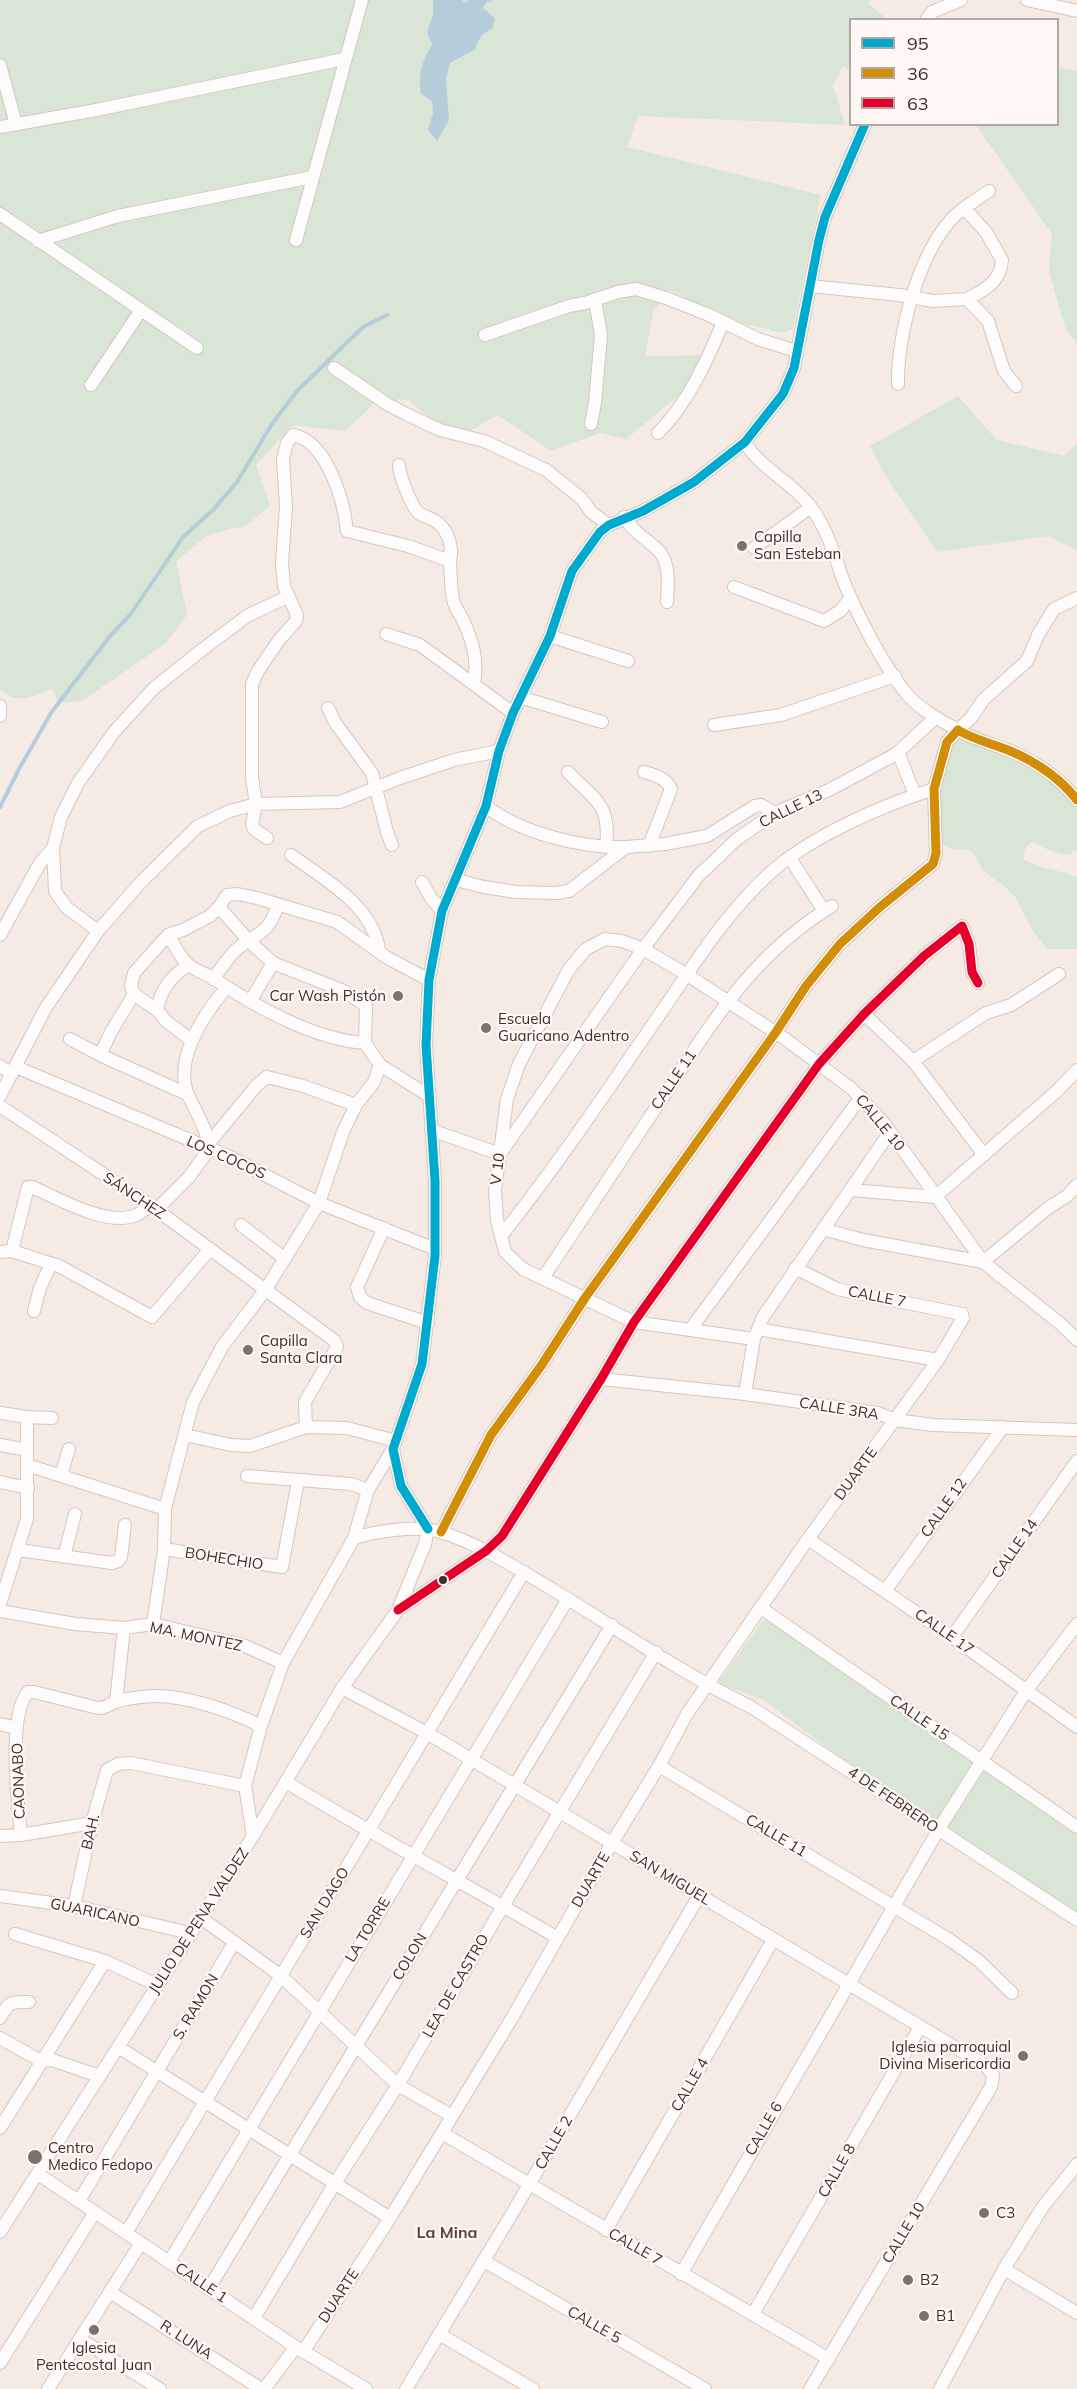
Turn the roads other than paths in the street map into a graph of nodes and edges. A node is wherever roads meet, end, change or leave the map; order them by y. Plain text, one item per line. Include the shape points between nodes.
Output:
1 (362, 0) edge
2 (961, 0) edge
3 (1027, 0) edge
4 (1077, 11) edge
5 (928, 18) edge
6 (344, 59) junction
7 (0, 65) edge
8 (16, 124) junction
9 (864, 126) edge
10 (0, 127) edge
11 (312, 177) junction
12 (989, 191) dead end
13 (964, 208) junction
14 (0, 214) edge
15 (296, 240) dead end
16 (38, 241) junction
17 (810, 285) junction
18 (911, 298) junction
19 (967, 298) junction
20 (595, 300) junction
21 (141, 310) junction
22 (723, 322) junction
23 (485, 335) dead end
24 (197, 348) dead end
25 (797, 350) junction
26 (334, 368) dead end
27 (898, 384) dead end
28 (91, 385) dead end
29 (1016, 387) dead end
30 (591, 424) dead end
31 (658, 433) dead end
32 (745, 442) junction
33 (399, 465) dead end
34 (811, 507) junction
35 (624, 518) junction
36 (609, 525) junction
37 (754, 548) dead end
38 (450, 561) junction
39 (734, 587) dead end
40 (287, 597) junction
41 (851, 598) junction
42 (1077, 598) edge
43 (667, 602) dead end
44 (386, 634) dead end
45 (550, 636) junction
46 (628, 661) dead end
47 (895, 676) junction
48 (474, 684) junction
49 (520, 697) junction
50 (0, 706) edge
51 (328, 708) dead end
52 (513, 712) junction
53 (0, 716) edge
54 (934, 718) junction
55 (602, 722) dead end
56 (714, 725) dead end
57 (958, 730) junction
58 (499, 751) junction
59 (898, 752) junction
60 (568, 772) dead end
61 (644, 772) dead end
62 (377, 788) junction
63 (934, 789) junction
64 (915, 795) junction
65 (1077, 800) edge
66 (256, 804) junction
67 (486, 806) junction
68 (775, 813) junction
69 (267, 838) dead end
70 (392, 845) dead end
71 (649, 846) junction
72 (606, 847) junction
73 (626, 847) junction
74 (53, 848) junction
75 (291, 855) dead end
76 (790, 858) junction
77 (456, 880) junction
78 (422, 882) dead end
79 (278, 905) junction
80 (219, 907) junction
81 (442, 911) junction
82 (98, 931) junction
83 (0, 935) edge
84 (168, 935) junction
85 (249, 941) junction
86 (644, 949) junction
87 (379, 951) junction
88 (273, 963) junction
89 (189, 965) junction
90 (686, 974) junction
91 (1059, 974) dead end
92 (213, 979) junction
93 (429, 980) junction
94 (978, 983) dead end
95 (226, 988) junction
96 (132, 990) junction
97 (251, 1000) junction
98 (727, 1001) junction
99 (158, 1010) junction
100 (864, 1014) junction
101 (776, 1032) junction
102 (70, 1039) dead end
103 (192, 1040) junction
104 (365, 1043) junction
105 (100, 1055) junction
106 (913, 1061) junction
107 (819, 1064) junction
108 (380, 1065) junction
109 (0, 1066) edge
110 (14, 1070) junction
111 (1077, 1070) edge
112 (188, 1094) junction
113 (0, 1096) edge
114 (429, 1096) junction
115 (861, 1097) junction
116 (356, 1105) junction
117 (0, 1106) edge
118 (431, 1130) junction
119 (890, 1132) junction
120 (209, 1146) junction
121 (500, 1154) junction
122 (984, 1155) junction
123 (1077, 1185) edge
124 (851, 1190) junction
125 (935, 1197) junction
126 (319, 1203) junction
127 (153, 1208) junction
128 (241, 1225) dead end
129 (384, 1228) junction
130 (823, 1229) junction
131 (501, 1236) junction
132 (210, 1249) junction
133 (435, 1249) junction
134 (6, 1251) edge
135 (284, 1258) junction
136 (983, 1262) junction
137 (51, 1264) junction
138 (795, 1268) junction
139 (543, 1278) junction
140 (266, 1289) junction
141 (585, 1298) junction
142 (34, 1311) dead end
143 (962, 1314) joint
144 (634, 1322) junction
145 (428, 1323) junction
146 (690, 1330) junction
147 (756, 1334) junction
148 (1077, 1340) edge
149 (938, 1360) junction
150 (601, 1379) junction
151 (746, 1394) junction
152 (0, 1413) edge
153 (27, 1418) junction
154 (52, 1418) dead end
155 (895, 1420) junction
156 (306, 1427) junction
157 (1003, 1427) junction
158 (1077, 1430) edge
159 (185, 1435) junction
160 (0, 1444) edge
161 (394, 1445) junction
162 (69, 1449) dead end
163 (27, 1450) junction
164 (1077, 1461) edge
165 (27, 1465) junction
166 (61, 1475) junction
167 (247, 1476) dead end
168 (298, 1481) junction
169 (0, 1482) edge
170 (28, 1488) junction
171 (368, 1490) junction
172 (165, 1509) junction
173 (75, 1514) dead end
174 (125, 1525) dead end
175 (428, 1529) junction
176 (441, 1532) junction
177 (354, 1538) junction
178 (808, 1539) junction
179 (164, 1549) junction
180 (18, 1550) junction
181 (486, 1551) junction
182 (64, 1557) junction
183 (524, 1572) junction
184 (885, 1591) junction
185 (568, 1599) junction
186 (0, 1604) edge
187 (760, 1608) junction
188 (398, 1610) junction
189 (0, 1611) edge
190 (153, 1624) junction
191 (1077, 1624) edge
192 (612, 1626) junction
193 (124, 1628) junction
194 (952, 1637) junction
195 (656, 1652) junction
196 (283, 1663) junction
197 (707, 1685) junction
198 (342, 1688) junction
199 (1026, 1691) junction
200 (116, 1702) junction
201 (0, 1724) edge
202 (261, 1726) junction
203 (1077, 1727) edge
204 (17, 1728) junction
205 (427, 1733) junction
206 (471, 1760) junction
207 (980, 1761) junction
208 (659, 1766) junction
209 (286, 1782) junction
210 (244, 1786) junction
211 (514, 1786) junction
212 (559, 1812) junction
213 (92, 1823) junction
214 (1077, 1827) edge
215 (938, 1830) junction
216 (368, 1832) junction
217 (21, 1834) junction
218 (0, 1836) edge
219 (253, 1836) junction
220 (612, 1843) junction
221 (414, 1854) junction
222 (457, 1880) junction
223 (0, 1896) edge
224 (699, 1896) junction
225 (74, 1906) junction
226 (502, 1906) junction
227 (894, 1906) junction
228 (200, 1917) junction
229 (1077, 1920) edge
230 (15, 1934) dead end
231 (189, 1934) junction
232 (558, 1938) junction
233 (773, 1940) junction
234 (234, 1943) junction
235 (105, 1961) junction
236 (281, 1976) junction
237 (848, 1984) junction
238 (157, 1985) junction
239 (1012, 1993) dead end
240 (29, 2002) dead end
241 (320, 2010) junction
242 (0, 2018) edge
243 (920, 2027) junction
244 (0, 2038) edge
245 (356, 2046) junction
246 (118, 2047) junction
247 (41, 2061) junction
248 (157, 2071) junction
249 (993, 2075) joint
250 (99, 2076) junction
251 (398, 2085) junction
252 (206, 2101) junction
253 (452, 2116) junction
254 (0, 2128) edge
255 (249, 2128) junction
256 (442, 2133) junction
257 (290, 2154) junction
258 (1077, 2164) edge
259 (38, 2174) junction
260 (335, 2183) junction
261 (529, 2185) junction
262 (79, 2201) junction
263 (95, 2212) junction
264 (390, 2218) junction
265 (1, 2228) edge
266 (606, 2230) junction
267 (126, 2233) junction
268 (141, 2243) junction
269 (484, 2261) junction
270 (169, 2262) junction
271 (1004, 2269) junction
272 (681, 2274) junction
273 (209, 2288) junction
274 (110, 2292) junction
275 (1077, 2313) edge
276 (753, 2314) junction
277 (254, 2318) junction
278 (439, 2334) junction
279 (80, 2339) junction
280 (299, 2349) junction
281 (829, 2359) junction
282 (0, 2362) edge
283 (350, 2385) edge
284 (52, 2388) edge
285 (160, 2389) edge
286 (263, 2389) edge
287 (366, 2389) edge
288 (406, 2389) edge
289 (532, 2389) edge
290 (705, 2389) edge
291 (810, 2389) edge
292 (940, 2389) edge

1 - 6 street
2 - 5 street via 932,12
3 - 4 street
6 - 8 street
6 - 11 street
7 - 8 street
8 - 10 street
9 - 17 street via 825,218
11 - 15 street
11 - 16 street via 118,216
12 - 13 street
13 - 18 street via 940,231
13 - 19 street via 986,232 1002,260 996,280
14 - 16 street
16 - 21 street
17 - 18 street
17 - 25 street
18 - 19 street via 933,302
18 - 27 street
19 - 29 street via 988,321 1004,371
20 - 22 street via 636,289
20 - 23 street
20 - 30 street via 601,335
21 - 24 street
21 - 28 street
22 - 25 street via 758,339
22 - 31 street via 693,385
25 - 32 street via 783,394
26 - 36 street via 415,419 484,441 546,470
32 - 34 street via 756,459
32 - 35 street via 694,482
33 - 38 street via 413,506 436,522 451,542
34 - 37 street
34 - 41 street via 835,553
35 - 36 street
35 - 43 street via 632,530 661,553 668,578
36 - 45 street via 572,571
38 - 40 street via 347,531 345,512 323,459 301,436 293,435 286,443 283,459 286,507 282,563
38 - 48 street via 455,606 475,651
39 - 41 street via 824,621
40 - 66 street via 297,615 296,621 279,640 252,684 252,777
40 - 74 street via 247,616 154,688 114,732 78,783 61,817
41 - 47 street
42 - 57 street via 1054,609 1027,661 984,699
44 - 48 street via 420,645
45 - 46 street
45 - 49 street
47 - 54 street via 907,694
47 - 56 street via 781,715
48 - 52 street
49 - 52 street
49 - 55 street
50 - 53 street
51 - 62 street via 372,773
52 - 58 street
54 - 57 street
54 - 59 street, CALLE 13
57 - 63 street via 947,742
57 - 65 street via 1046,771
58 - 62 street via 454,760
58 - 67 street
59 - 64 street
59 - 68 street, CALLE 13 via 829,790
60 - 72 street via 601,806 606,816
61 - 71 street via 663,779 671,789
62 - 66 street via 340,802
62 - 70 street
63 - 64 street
63 - 101 street via 933,864 840,944
64 - 76 street via 850,823
66 - 69 street via 252,824
66 - 82 street via 198,826
67 - 72 street via 515,823
67 - 77 street
68 - 71 street via 755,806 707,836
68 - 86 street, CALLE 13 via 737,839 699,875
71 - 73 street
72 - 73 street
73 - 77 street via 569,891 516,892
74 - 82 street via 55,891 66,907
74 - 83 street via 40,863
75 - 87 street via 355,904 378,940
76 - 90 street via 770,872
76 - 98 street, CALLE 11 via 828,909 768,955
77 - 81 street
78 - 81 street
79 - 80 street via 238,894 227,895
79 - 85 street via 271,923
79 - 87 street via 337,922
80 - 84 street via 210,916
80 - 85 street
81 - 93 street
82 - 110 street via 45,1009
84 - 89 street
84 - 96 street via 134,974
85 - 88 street
85 - 92 street via 236,950
86 - 90 street, V 10
86 - 121 street, CALLE 13
86 - 121 street, V 10 via 605,939 586,949 569,969 519,1064 507,1100
87 - 93 street
88 - 97 street
88 - 104 street via 344,991 366,1006
89 - 92 street
89 - 99 street via 167,985
90 - 98 street, CALLE 10
90 - 131 street via 541,1186
91 - 106 street via 1011,1005 986,1013
92 - 95 street
93 - 114 street
94 - 100 street, JULIO DE PENA VALDEZ via 962,926 924,956
95 - 97 street
95 - 103 street
96 - 99 street
96 - 105 street
97 - 104 street via 320,1034
98 - 101 street, CALLE 10
98 - 139 street, CALLE 11
99 - 103 street
100 - 106 street
100 - 107 street, JULIO DE PENA VALDEZ
101 - 107 street, CALLE 10
101 - 141 street
102 - 105 street
103 - 112 street via 184,1063
104 - 108 street
105 - 112 street
106 - 122 street
107 - 115 street, CALLE 10
107 - 144 street, JULIO DE PENA VALDEZ
108 - 114 street
108 - 116 street via 374,1082
109 - 110 street, LOS COCOS
110 - 113 street
110 - 120 street, LOS COCOS
111 - 122 street
112 - 120 street
114 - 118 street
115 - 119 street, CALLE 10
115 - 146 street
116 - 120 street via 267,1077 256,1085
116 - 126 street
117 - 127 street, SÁNCHEZ
118 - 121 street
118 - 133 street
119 - 124 street
119 - 125 street, CALLE 10
120 - 126 street, LOS COCOS
120 - 127 street via 189,1177
121 - 131 street, V 10 via 495,1190
122 - 125 street
123 - 136 street
124 - 125 street
124 - 130 street
125 - 136 street, CALLE 10
126 - 129 street, LOS COCOS
126 - 135 street
127 - 132 street, SÁNCHEZ
127 - 134 street via 135,1216 116,1218 84,1210 28,1187
128 - 135 street
129 - 133 street, LOS COCOS
129 - 145 street via 357,1287 360,1298
130 - 136 street
130 - 138 street
131 - 139 street, V 10 via 506,1252 523,1269
132 - 137 street via 152,1317
132 - 140 street, SÁNCHEZ
133 - 145 street
134 - 137 street
135 - 140 street
136 - 148 street
137 - 142 street
138 - 143 street, CALLE 7 via 837,1289
138 - 147 street
139 - 141 street, V 10
140 - 156 street, SÁNCHEZ via 335,1341 337,1347 305,1402
140 - 159 street via 222,1347 193,1402
141 - 144 street, V 10
141 - 176 street via 491,1435
143 - 149 street, DUARTE
144 - 146 street, V 10
144 - 150 street, JULIO DE PENA VALDEZ
145 - 161 street via 422,1364
146 - 147 street, V 10
147 - 149 street, V 10
147 - 151 street
149 - 155 street, DUARTE
150 - 151 street, CALLE 3RA
150 - 181 street, JULIO DE PENA VALDEZ via 502,1536
151 - 155 street, CALLE 3RA via 878,1413
152 - 153 street
153 - 154 street
153 - 163 street
155 - 157 street, CALLE 3RA
155 - 178 street, DUARTE
156 - 159 street via 250,1446
156 - 161 street via 347,1428
157 - 158 street, CALLE 3RA
157 - 184 street, CALLE 12
159 - 172 street
160 - 163 street
161 - 171 street
161 - 175 street via 401,1486
162 - 166 street
163 - 165 street
164 - 194 street, CALLE 14
165 - 166 street
165 - 170 street
166 - 172 street
167 - 168 street
168 - 171 street via 351,1484
168 - 179 street, BOHECHIO via 284,1564 278,1568
169 - 170 street
170 - 180 street via 27,1519
171 - 177 street
172 - 179 street
173 - 182 street
174 - 182 street via 118,1561
175 - 176 street, 4 DE FEBRERO
175 - 177 street, 4 DE FEBRERO via 376,1532
175 - 188 street, JULIO DE PENA VALDEZ
176 - 181 street, 4 DE FEBRERO
177 - 196 street
178 - 184 street, CALLE 17
178 - 187 street, DUARTE
179 - 190 street
180 - 182 street
180 - 186 street
181 - 183 street, 4 DE FEBRERO
181 - 188 street, JULIO DE PENA VALDEZ
183 - 185 street, 4 DE FEBRERO
183 - 205 street, SAN DAGO
184 - 194 street, CALLE 17
185 - 192 street, 4 DE FEBRERO
185 - 206 street, LA TORRE
187 - 197 street, DUARTE
187 - 207 street, CALLE 15
188 - 198 street, JULIO DE PENA VALDEZ
189 - 193 street, MA. MONTEZ
190 - 193 street, MA. MONTEZ
190 - 196 street, MA. MONTEZ via 243,1645
191 - 199 street, CALLE 6
192 - 195 street, 4 DE FEBRERO
192 - 211 street, COLON
193 - 200 street
194 - 199 street, CALLE 17
195 - 197 street, 4 DE FEBRERO
195 - 212 street, LEA DE CASTRO
196 - 202 street
197 - 208 street, DUARTE
197 - 215 street, 4 DE FEBRERO via 751,1707
198 - 205 street, SAN MIGUEL
198 - 209 street, JULIO DE PENA VALDEZ
199 - 203 street, CALLE 17
199 - 207 street, CALLE 6
200 - 202 street via 154,1696 201,1703
200 - 204 street, CAONABO via 98,1708 28,1692 22,1699
201 - 204 street
202 - 210 street
204 - 217 street, CAONABO via 16,1785
205 - 206 street, SAN MIGUEL
205 - 216 street, SAN DAGO
206 - 211 street, SAN MIGUEL
206 - 221 street, LA TORRE
207 - 214 street, CALLE 15
207 - 215 street, CALLE 6
208 - 220 street, DUARTE
208 - 227 street, CALLE 11
209 - 216 street
209 - 219 street, JULIO DE PENA VALDEZ
210 - 213 street, BAH. via 131,1763 118,1764 107,1770
210 - 219 street
211 - 212 street, SAN MIGUEL
211 - 222 street, COLON
212 - 220 street, SAN MIGUEL
212 - 226 street, LEA DE CASTRO
213 - 217 street
213 - 225 street, BAH.
215 - 227 street, CALLE 6
215 - 229 street, 4 DE FEBRERO
216 - 221 street
216 - 236 street, SAN DAGO
217 - 218 street
219 - 228 street, JULIO DE PENA VALDEZ
220 - 224 street, SAN MIGUEL
220 - 232 street, DUARTE
221 - 222 street
221 - 241 street, LA TORRE
222 - 226 street
222 - 245 street, COLON
223 - 225 street, GUARICANO
224 - 233 street, SAN MIGUEL
224 - 261 street, CALLE 2
225 - 231 street, GUARICANO
226 - 232 street
226 - 251 street, LEA DE CASTRO
227 - 237 street, CALLE 6
227 - 239 street, CALLE 11 via 951,1940
228 - 231 street, JULIO DE PENA VALDEZ
228 - 234 street
230 - 235 street
231 - 238 street, JULIO DE PENA VALDEZ
232 - 253 street, DUARTE
233 - 237 street, SAN MIGUEL
233 - 266 street, CALLE 4
234 - 236 street
234 - 248 street, S. RAMON
235 - 238 street
235 - 247 street
236 - 241 street
236 - 252 street, SAN DAGO
237 - 243 street, SAN MIGUEL
237 - 272 street, CALLE 6
238 - 246 street, JULIO DE PENA VALDEZ
240 - 242 street via 6,2005
241 - 245 street
241 - 255 street, LA TORRE
243 - 249 street, SAN MIGUEL via 985,2066
243 - 276 street, CALLE 8
244 - 247 street
245 - 251 street
245 - 257 street, COLON
246 - 248 street
246 - 250 street, JULIO DE PENA VALDEZ
247 - 250 street via 52,2060
247 - 254 street
248 - 252 street
248 - 262 street, S. RAMON
249 - 281 street, CALLE 10 via 991,2087
250 - 259 street, JULIO DE PENA VALDEZ
251 - 253 street
251 - 260 street, LEA DE CASTRO
252 - 255 street
252 - 267 street, SAN DAGO
253 - 256 street, DUARTE
255 - 257 street
255 - 270 street, LA TORRE
256 - 261 street, CALLE 7
256 - 264 street, DUARTE
257 - 260 street
257 - 273 street, COLON
258 - 271 street via 1042,2208
259 - 262 street, CALLE 1
259 - 265 street, JULIO DE PENA VALDEZ
260 - 264 street
260 - 277 street, LEA DE CASTRO
261 - 266 street, CALLE 7
261 - 269 street, CALLE 2
262 - 263 street, CALLE 1
263 - 267 street, CALLE 1
263 - 282 street
264 - 280 street, DUARTE
266 - 272 street, CALLE 7
267 - 268 street, CALLE 1
268 - 270 street, CALLE 1
268 - 274 street
269 - 278 street, CALLE 2
269 - 290 street, CALLE 5
270 - 273 street, CALLE 1
271 - 275 street
271 - 292 street
272 - 276 street, CALLE 7
273 - 277 street, CALLE 1
274 - 279 street
274 - 286 street, R. LUNA
276 - 281 street, CALLE 7
277 - 280 street, CALLE 1
278 - 288 street, CALLE 2
278 - 289 street
279 - 284 street
279 - 285 street
280 - 283 street, CALLE 1
280 - 286 street, DUARTE
281 - 291 street, CALLE 10
283 - 287 street, CALLE 1

